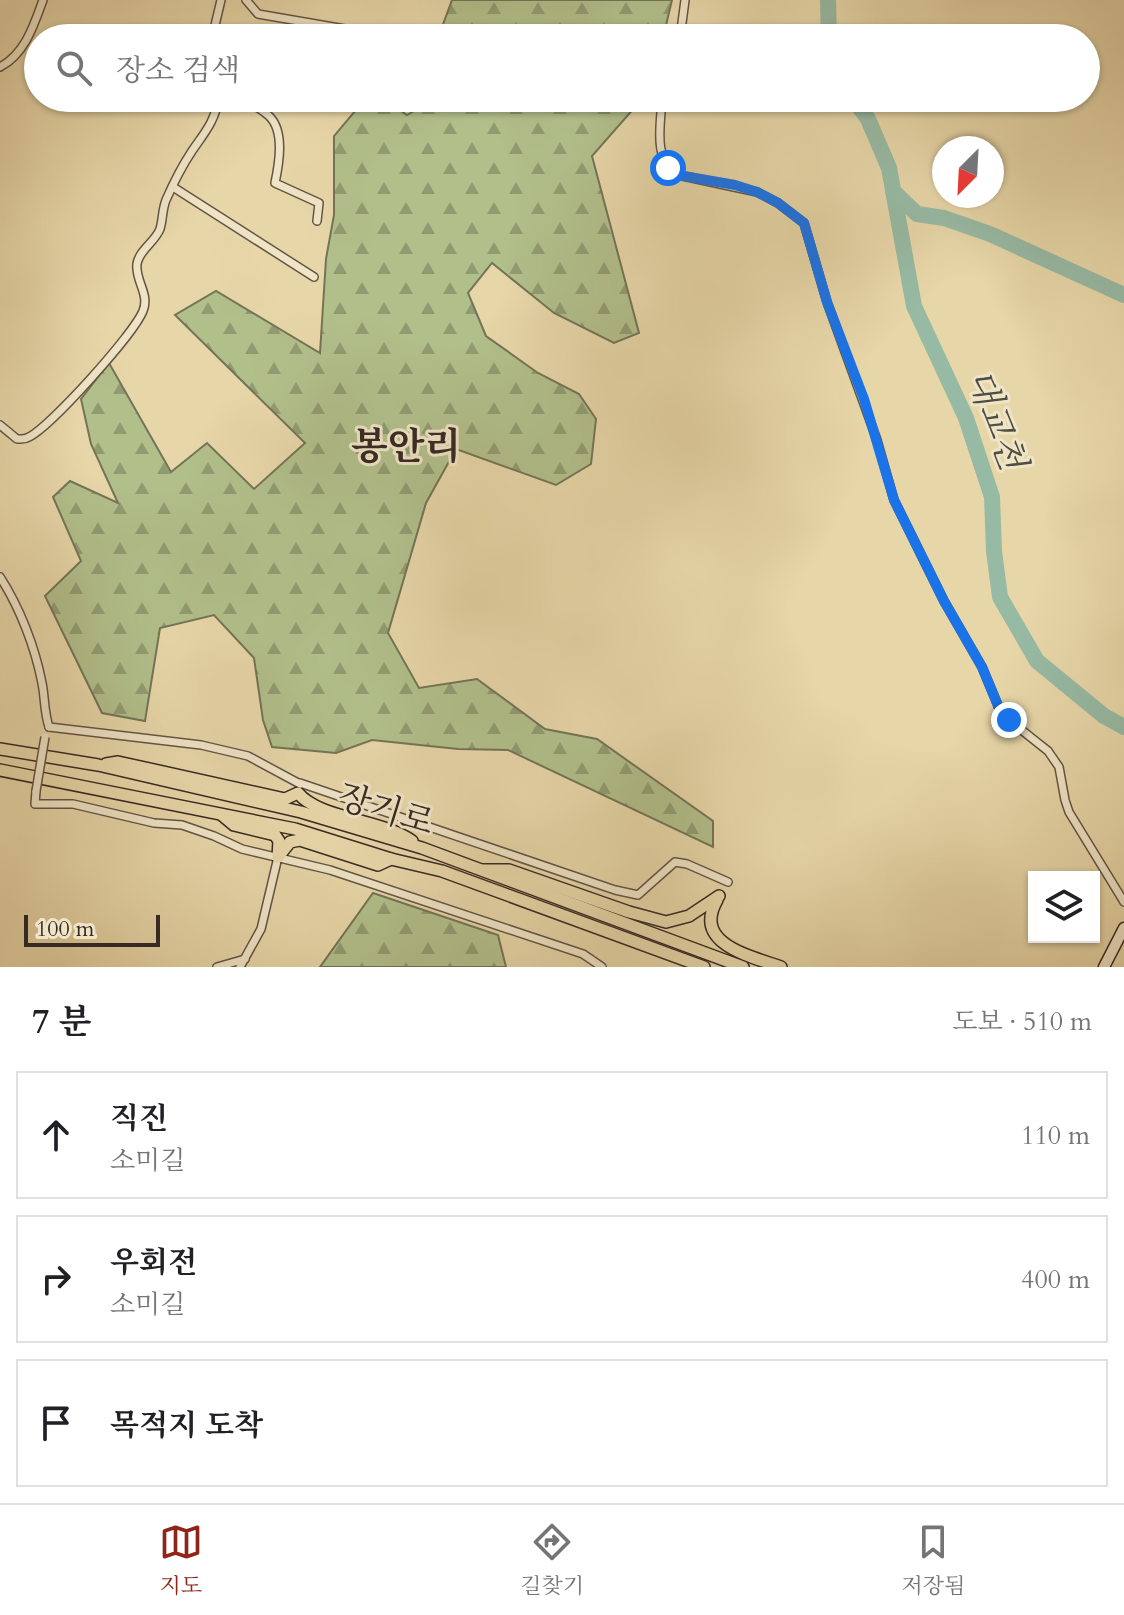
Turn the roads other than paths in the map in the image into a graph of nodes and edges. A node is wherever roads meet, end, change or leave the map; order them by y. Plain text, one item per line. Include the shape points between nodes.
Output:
1 (43, 0) edge
2 (221, 0) edge
3 (246, 0) edge
4 (685, 0) edge
5 (34, 24) edge
6 (215, 24) edge
7 (316, 24) edge
8 (682, 24) edge
9 (24, 43) edge
10 (0, 67) edge
11 (215, 112) edge
12 (263, 112) edge
13 (661, 112) edge
14 (173, 187) junction
15 (317, 221) dead end
16 (314, 277) dead end
17 (0, 425) edge
18 (0, 577) edge
19 (49, 727) junction
20 (0, 749) edge
21 (98, 765) junction
22 (0, 770) edge
23 (299, 788) junction
24 (218, 812) junction
25 (422, 848) junction
26 (278, 857) junction
27 (391, 859) junction
28 (479, 870) junction
29 (728, 882) dead end
30 (1124, 902) edge
31 (1124, 928) edge
32 (245, 959) junction
33 (217, 967) edge
34 (240, 967) edge
35 (602, 967) edge
36 (704, 967) edge
37 (743, 967) edge
38 (781, 967) edge
39 (1104, 967) edge

1 - 5 street
2 - 6 street
3 - 7 street via 258,14
4 - 8 street
9 - 10 street
11 - 14 street
12 - 15 street via 271,117 278,140 275,183 319,203
13 - 30 street via 660,143 668,168 678,175 757,192 804,223 894,500 999,708 1055,758 1069,812
14 - 16 street
14 - 17 street via 161,211 160,229 139,256 146,298 131,329 37,431 17,439
18 - 19 street via 22,619
19 - 23 street via 201,745 248,756
19 - 26 street, bridge via 35,804 73,804 182,825
20 - 21 main road, 장기로
21 - 23 main road via 118,762 285,799
21 - 25 main road, 장기로 via 301,812
22 - 24 main road, 장기로
23 - 25 main road via 304,801 317,808 401,833
23 - 29 street via 615,890 638,895 675,862
24 - 26 main road via 234,825 275,835
24 - 27 main road, 장기로
25 - 28 main road, 장기로
26 - 27 main road via 290,842 300,840 378,865
26 - 32 street via 261,929
26 - 35 street via 583,954
27 - 36 main road, 장기로 via 470,881
28 - 37 main road, 장기로
28 - 38 main road via 509,870 666,922 689,916 719,896 710,921 722,943
31 - 39 street
32 - 33 street
32 - 34 street

